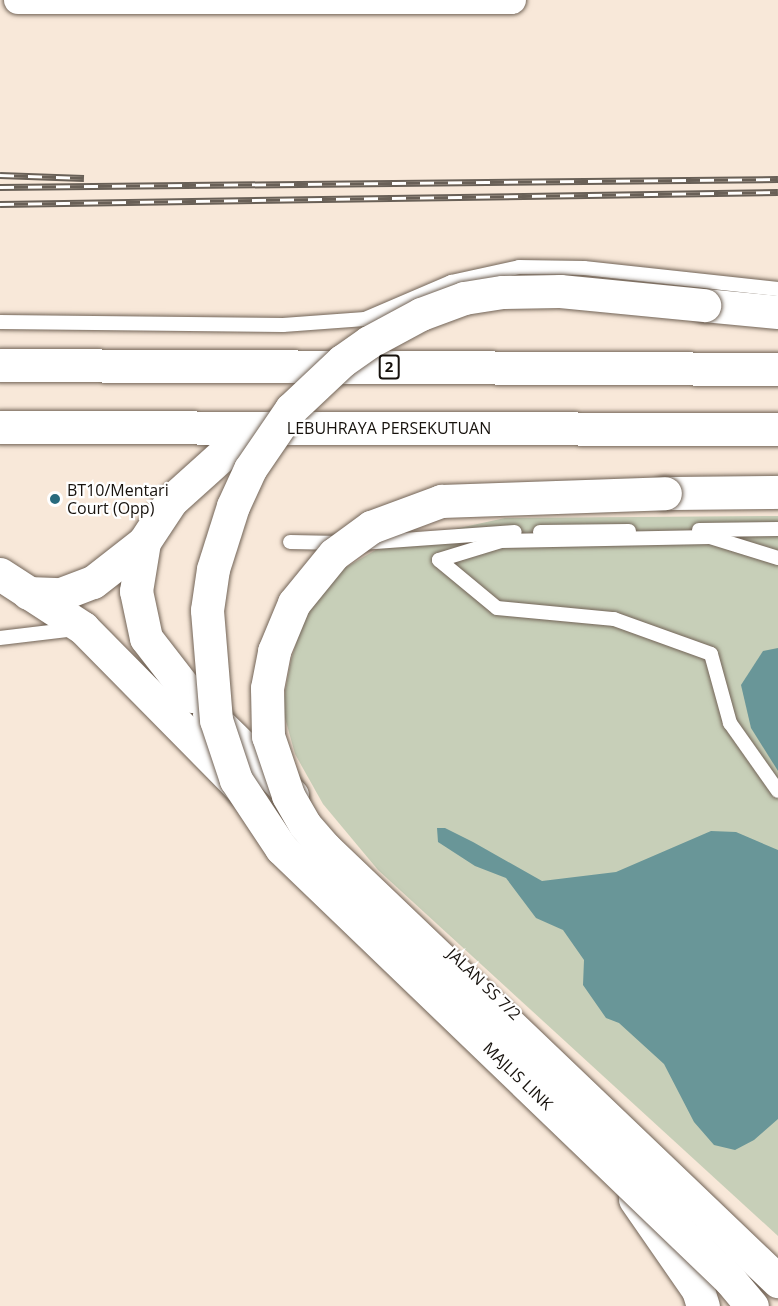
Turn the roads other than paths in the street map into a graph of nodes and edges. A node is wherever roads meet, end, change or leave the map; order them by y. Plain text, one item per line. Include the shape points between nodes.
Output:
1 (18, 0) edge
2 (512, 0) edge
3 (778, 289) edge
4 (778, 312) edge
5 (0, 322) edge
6 (0, 365) edge
7 (778, 369) edge
8 (0, 427) edge
9 (252, 429) junction
10 (778, 429) edge
11 (778, 492) edge
12 (778, 529) edge
13 (144, 542) junction
14 (290, 542) dead end
15 (367, 543) junction
16 (778, 558) edge
17 (0, 574) edge
18 (28, 592) junction
19 (83, 628) junction
20 (0, 638) edge
21 (258, 761) junction
22 (778, 791) edge
23 (465, 965) junction
24 (437, 992) junction
25 (597, 1143) junction
26 (778, 1272) edge
27 (778, 1281) edge
28 (703, 1306) edge
29 (752, 1306) edge
30 (768, 1306) edge

1 - 2 street
3 - 5 lane via 584,268 519,267 451,282 365,319 283,325
4 - 29 main road, MAJLIS LINK, bridge via 560,291 503,292 464,298 421,314 342,361 291,410 250,469 233,506 213,569 207,610 216,720 236,780 281,848 722,1272
6 - 7 main road, 2
8 - 9 main road, LEBUHRAYA PERSEKUTUAN
9 - 10 main road, LEBUHRAYA PERSEKUTUAN
9 - 13 main road via 171,501
11 - 27 main road, MAJLIS LINK, bridge via 441,501 372,527 343,547 294,603 274,651 267,688 268,736 288,795 305,825
12 - 15 lane via 476,532
13 - 18 main road via 108,573 86,585 61,594
13 - 21 main road, JALAN SS 7/2 via 136,591 146,638 191,696
14 - 15 lane
15 - 21 lane via 321,581 305,604 284,648
16 - 22 lane via 710,537 501,541 439,560 497,608 614,619 711,654 730,723
17 - 18 main road
18 - 19 main road
19 - 20 lane
19 - 24 main road via 223,769 378,936
21 - 23 main road, JALAN SS 7/2
23 - 24 lane
23 - 26 main road, JALAN SS 7/2
24 - 25 main road
25 - 28 main road via 698,1290
25 - 30 main road

